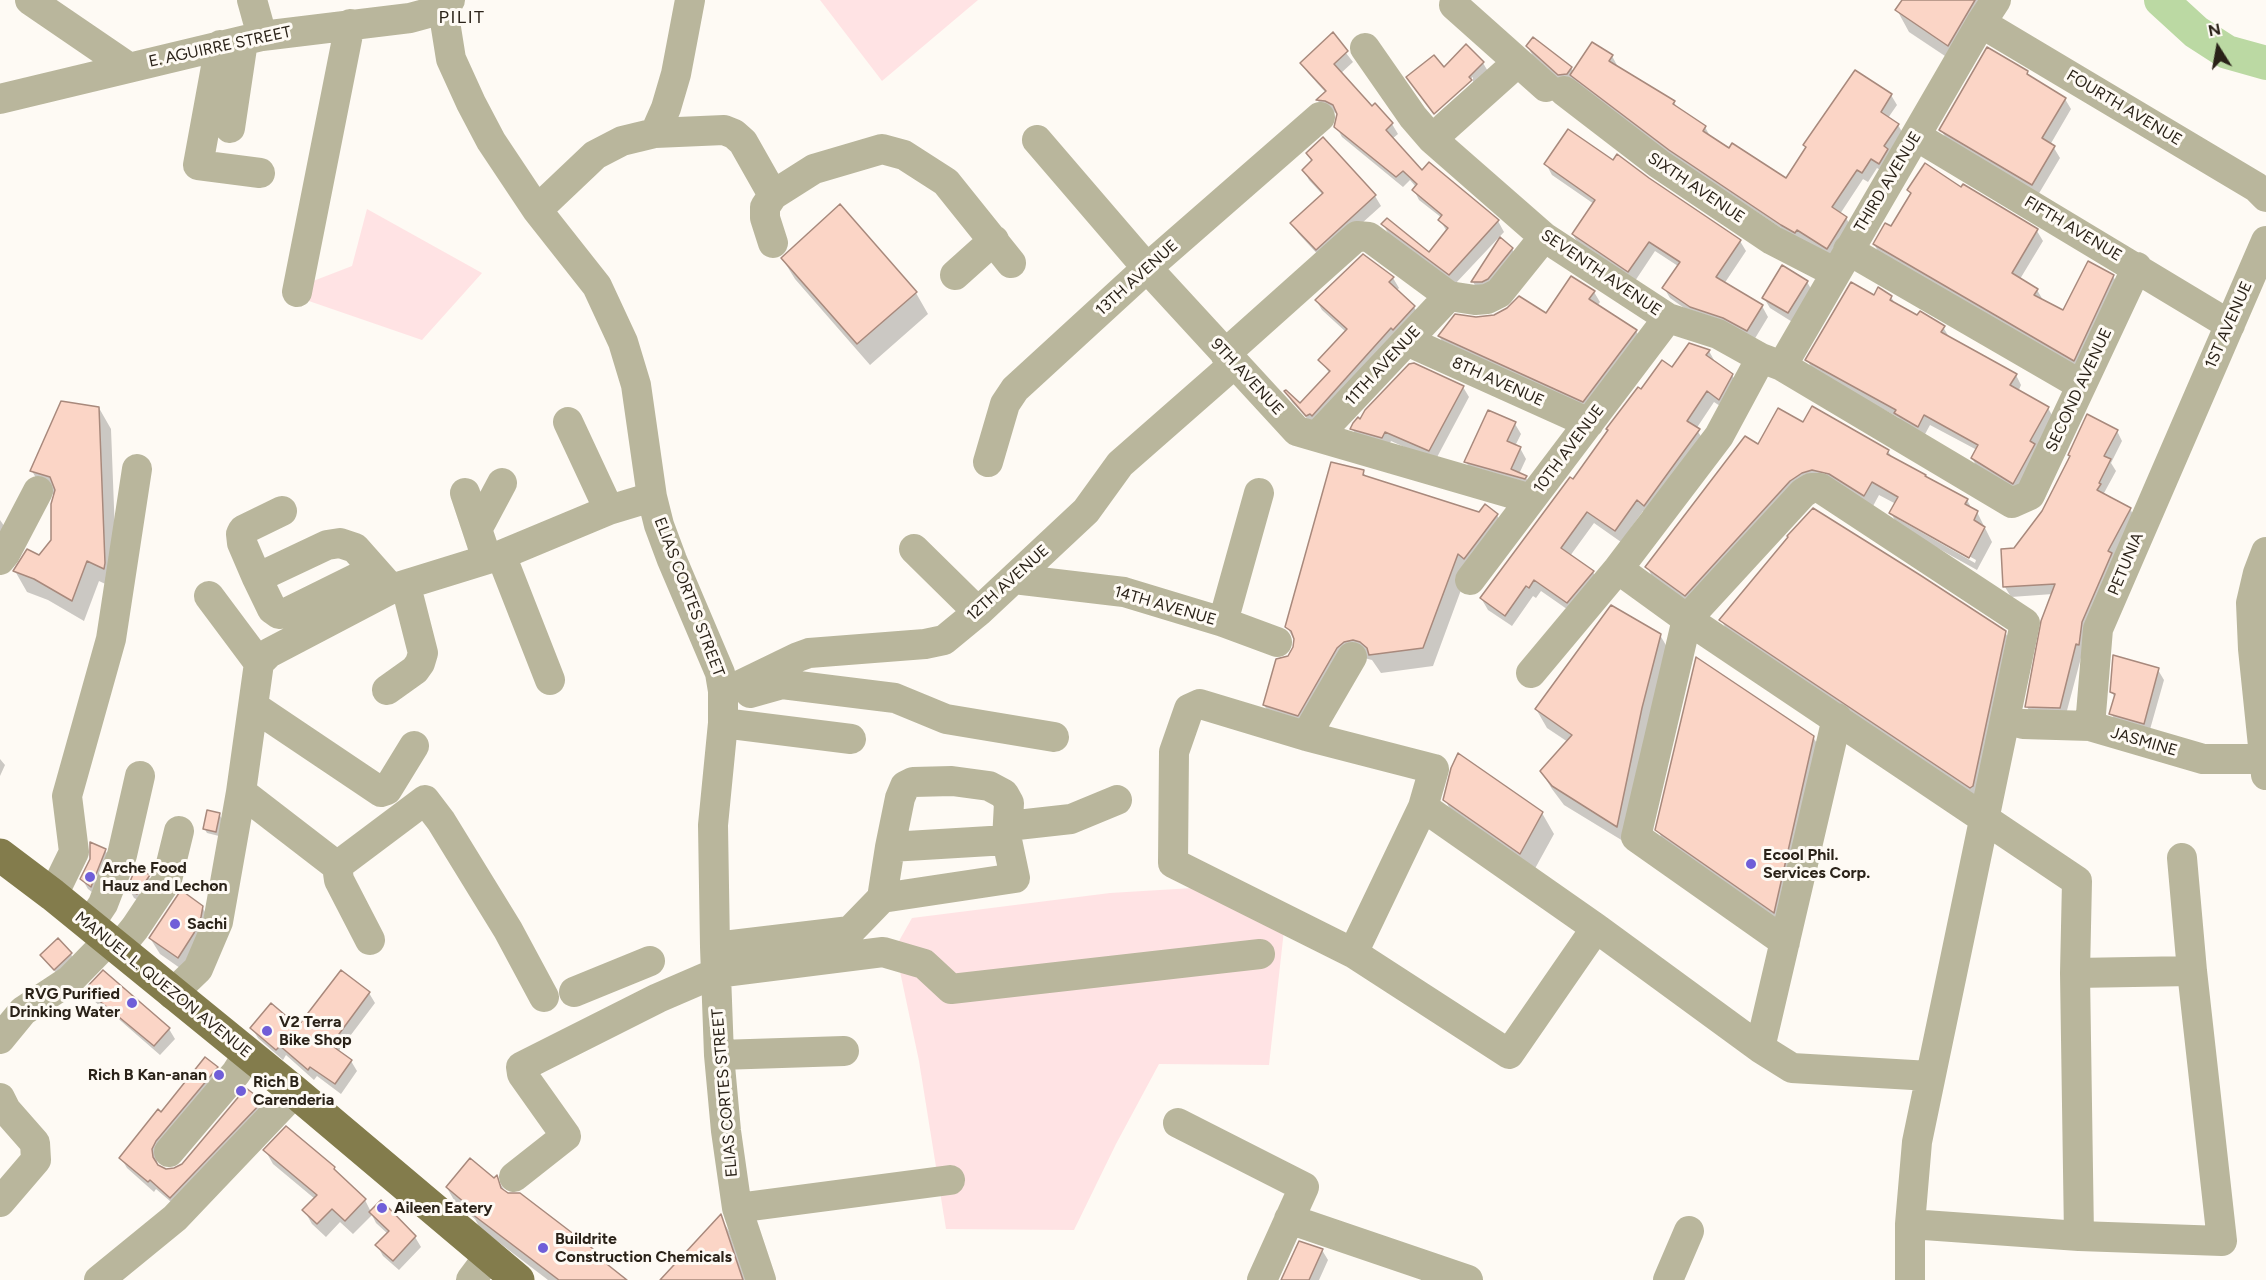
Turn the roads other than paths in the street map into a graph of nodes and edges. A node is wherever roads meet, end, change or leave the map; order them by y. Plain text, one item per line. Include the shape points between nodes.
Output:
1 (30, 0) edge
2 (252, 0) edge
3 (690, 0) edge
4 (447, 5) edge
5 (1454, 5) dead end
6 (1988, 11) edge
7 (350, 24) junction
8 (241, 41) junction
9 (1365, 48) dead end
10 (1518, 62) junction
11 (128, 67) junction
12 (0, 99) edge
13 (1320, 117) dead end
14 (230, 128) dead end
15 (656, 133) junction
16 (1916, 136) junction
17 (1432, 139) junction
18 (1037, 140) dead end
19 (260, 173) dead end
20 (773, 195) junction
21 (2266, 197) edge
22 (537, 210) junction
23 (1544, 237) junction
24 (2266, 240) edge
25 (773, 243) dead end
26 (1842, 261) junction
27 (2137, 267) junction
28 (1147, 268) junction
29 (956, 275) dead end
30 (297, 292) dead end
31 (1449, 296) junction
32 (1668, 318) junction
33 (2230, 325) junction
34 (1407, 341) junction
35 (1230, 359) junction
36 (1771, 362) junction
37 (2081, 386) junction
38 (2192, 409) joint
39 (568, 422) dead end
40 (1589, 423) junction
41 (1317, 436) junction
42 (988, 462) dead end
43 (137, 469) dead end
44 (502, 483) dead end
45 (38, 491) dead end
46 (465, 493) dead end
47 (1259, 493) dead end
48 (652, 497) junction
49 (1531, 499) junction
50 (2012, 503) joint
51 (609, 510) junction
52 (282, 511) dead end
53 (478, 528) junction
54 (914, 549) dead end
55 (2266, 552) edge
56 (494, 557) junction
57 (0, 560) edge
58 (1618, 569) junction
59 (257, 578) junction
60 (1014, 579) junction
61 (1470, 580) dead end
62 (391, 586) junction
63 (453, 586) dead end
64 (209, 596) dead end
65 (978, 612) junction
66 (1688, 618) junction
67 (1222, 622) junction
68 (1277, 642) dead end
69 (1352, 657) dead end
70 (259, 663) junction
71 (1531, 673) dead end
72 (550, 680) dead end
73 (387, 690) dead end
74 (253, 706) junction
75 (723, 706) junction
76 (1837, 718) junction
77 (2023, 724) dead end
78 (2090, 726) junction
79 (1306, 736) junction
80 (1054, 737) dead end
81 (851, 739) dead end
82 (414, 746) dead end
83 (2265, 767) edge
84 (140, 776) dead end
85 (242, 792) junction
86 (1117, 800) dead end
87 (1423, 807) junction
88 (1984, 817) junction
89 (179, 831) dead end
90 (1007, 833) junction
91 (923, 845) junction
92 (890, 847) junction
93 (0, 855) edge
94 (2182, 858) dead end
95 (337, 867) junction
96 (925, 892) junction
97 (53, 894) junction
98 (882, 898) junction
99 (1596, 928) junction
100 (105, 938) junction
101 (370, 940) dead end
102 (1785, 942) junction
103 (1353, 953) junction
104 (1260, 954) dead end
105 (715, 960) junction
106 (2192, 971) junction
107 (2075, 973) junction
108 (574, 992) dead end
109 (172, 994) junction
110 (544, 997) dead end
111 (645, 1005) junction
112 (0, 1038) edge
113 (1760, 1048) junction
114 (844, 1051) dead end
115 (248, 1054) junction
116 (719, 1055) junction
117 (1930, 1076) junction
118 (295, 1092) junction
119 (0, 1098) edge
120 (1178, 1123) dead end
121 (168, 1152) dead end
122 (514, 1178) dead end
123 (950, 1180) dead end
124 (0, 1202) edge
125 (737, 1208) junction
126 (1289, 1219) junction
127 (1910, 1224) junction
128 (1689, 1231) dead end
129 (2079, 1236) junction
130 (480, 1268) edge
131 (99, 1280) edge
132 (518, 1280) edge
133 (761, 1280) edge
134 (1262, 1280) edge
135 (1468, 1280) edge
136 (1668, 1280) edge
137 (1911, 1280) edge

1 - 11 street
2 - 8 street
3 - 15 street via 676,74
4 - 7 street, E. AGUIRRE STREET via 410,18
4 - 22 street, ELIAS CORTES STREET via 451,59 491,141
5 - 10 street, SIXTH AVENUE
6 - 16 street, THIRD AVENUE
6 - 21 street, FOURTH AVENUE
7 - 8 street, E. AGUIRRE STREET
7 - 30 street
8 - 11 street, E. AGUIRRE STREET
8 - 14 street
8 - 19 street via 198,165
9 - 17 street, SEVENTH AVENUE
10 - 17 street
10 - 26 street, SIXTH AVENUE via 1772,240
11 - 12 street, E. AGUIRRE STREET
13 - 28 street, 13TH AVENUE
15 - 20 street via 724,130 734,134 743,142
15 - 22 street via 622,141 595,155
16 - 26 street, THIRD AVENUE
16 - 27 street, FIFTH AVENUE
17 - 23 street, SEVENTH AVENUE
18 - 28 street, 9TH AVENUE
20 - 25 street via 765,207 765,218
20 - 29 street via 814,169 882,149 904,155 946,182 1003,251
22 - 48 street, ELIAS CORTES STREET via 597,286 623,342 636,386
23 - 31 street, 12TH AVENUE via 1499,293 1475,300
23 - 32 street, SEVENTH AVENUE
24 - 33 street, 1ST AVENUE
26 - 36 street, THIRD AVENUE
26 - 37 street, SIXTH AVENUE
27 - 33 street, FIFTH AVENUE
27 - 37 street, SECOND AVENUE
28 - 35 street, 9TH AVENUE
28 - 42 street, 13TH AVENUE via 1015,389 1005,404
31 - 34 street, 11TH AVENUE
31 - 35 street, 12TH AVENUE via 1369,237 1357,236
32 - 36 street, SEVENTH AVENUE via 1718,334
32 - 40 street, 10TH AVENUE
33 - 38 street, 1ST AVENUE
34 - 40 street, 8TH AVENUE
34 - 41 street, 11TH AVENUE
35 - 41 street, 9TH AVENUE via 1297,431
35 - 60 street, 12TH AVENUE via 1120,464 1086,511
36 - 50 street, SEVENTH AVENUE
36 - 58 street, THIRD AVENUE
37 - 50 street, SECOND AVENUE via 2030,495
38 - 78 street, PETUNIA via 2098,629
39 - 51 street
40 - 49 street, 10TH AVENUE
41 - 49 street, 9TH AVENUE
43 - 97 street via 111,639 67,796 74,852
44 - 53 street
45 - 57 street
46 - 53 street
47 - 67 street
48 - 51 street
48 - 75 street, ELIAS CORTES STREET via 665,542 720,673
49 - 61 street, 10TH AVENUE
51 - 56 street
52 - 59 street via 241,534
53 - 56 street
54 - 65 street
55 - 83 street via 2251,603
56 - 62 street
56 - 72 street
58 - 66 street
58 - 71 street, THIRD AVENUE
59 - 62 street via 272,609 279,614
59 - 62 street via 327,545 340,543 355,548
60 - 65 street, 12TH AVENUE
60 - 67 street, 14TH AVENUE via 1124,592
62 - 63 street
62 - 70 street via 269,653
62 - 73 street via 423,653 415,670
64 - 70 street
65 - 75 street, 12TH AVENUE via 941,642 798,657 736,687
66 - 76 street
66 - 88 street via 1803,494 1820,488 2025,623
66 - 102 street via 1636,837
67 - 68 street, 14TH AVENUE
69 - 79 street
70 - 74 street
74 - 82 street via 383,792
74 - 85 street
75 - 80 street via 782,684 895,698 946,719
75 - 81 street
75 - 105 street, ELIAS CORTES STREET via 714,825
76 - 88 street
76 - 102 street
77 - 78 street, JASMINE
78 - 83 street, JASMINE via 2203,759
79 - 87 street via 1434,769
79 - 103 street via 1200,704 1189,709 1174,752 1173,863
84 - 100 street via 122,855 103,904
85 - 95 street
85 - 109 street via 218,922 198,969
86 - 90 street via 1071,819
87 - 99 street
87 - 103 street
88 - 107 street via 2077,880
88 - 117 street
89 - 100 street via 167,880 135,928
90 - 91 street
90 - 92 street via 1009,803 1004,794 989,786 913,782 905,786 900,798
90 - 96 street via 1016,878
91 - 92 street
91 - 96 street
92 - 98 street
93 - 97 main road, MANUEL L. QUEZON AVENUE
94 - 106 street
95 - 101 street via 339,880
95 - 110 street via 433,810 508,930
96 - 98 street
97 - 100 main road, MANUEL L. QUEZON AVENUE
98 - 105 street via 850,932
99 - 103 street via 1509,1054
99 - 113 street
100 - 109 main road, MANUEL L. QUEZON AVENUE
100 - 112 street via 70,980 23,1011
102 - 113 street
104 - 105 street via 951,989 924,964 883,952
105 - 111 street
105 - 116 street, ELIAS CORTES STREET
106 - 107 street
106 - 129 street via 2222,1241
107 - 129 street
108 - 111 street via 640,965
109 - 115 main road, MANUEL L. QUEZON AVENUE
111 - 122 street via 521,1067 566,1136
113 - 117 street via 1792,1068
114 - 116 street
115 - 118 main road, MANUEL L. QUEZON AVENUE
115 - 121 street
116 - 125 street, ELIAS CORTES STREET
117 - 127 street via 1917,1143
118 - 130 main road, MANUEL L. QUEZON AVENUE
118 - 131 street via 176,1218
119 - 124 street via 35,1143 36,1161
120 - 126 street via 1304,1187
123 - 125 street
125 - 133 street, ELIAS CORTES STREET
126 - 134 street
126 - 135 street
127 - 129 street
127 - 137 street
128 - 136 street
130 - 132 main road, MANUEL L. QUEZON AVENUE

